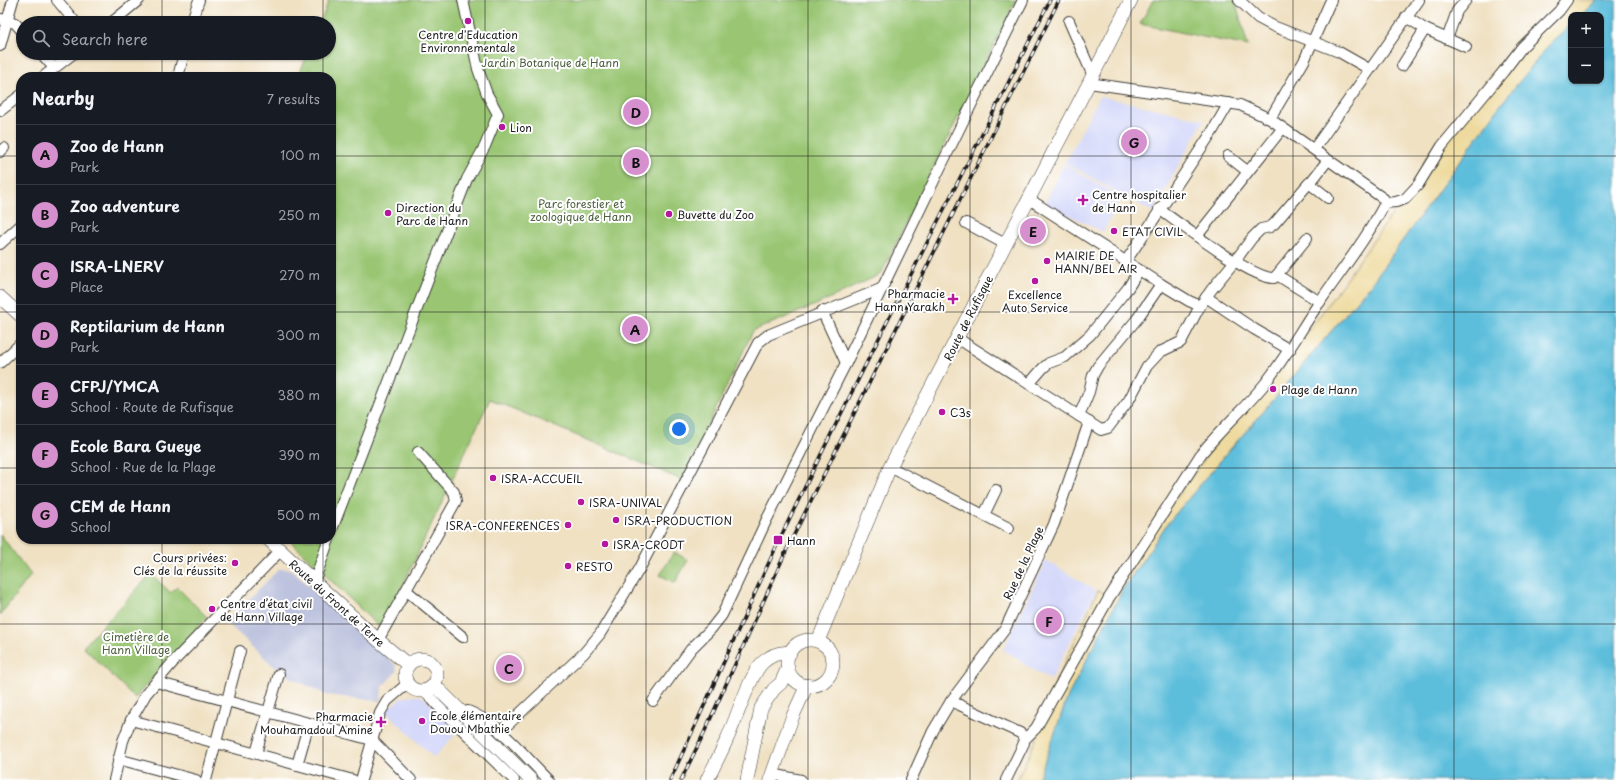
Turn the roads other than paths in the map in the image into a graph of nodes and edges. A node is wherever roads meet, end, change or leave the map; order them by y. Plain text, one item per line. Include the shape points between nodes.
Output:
1 (13, 0) edge
2 (57, 0) edge
3 (139, 0) edge
4 (199, 0) edge
5 (463, 0) edge
6 (1023, 0) edge
7 (1131, 0) edge
8 (1239, 0) edge
9 (1331, 0) edge
10 (1466, 0) edge
11 (1567, 0) edge
12 (1413, 2) edge
13 (70, 16) edge
14 (120, 16) edge
15 (193, 16) edge
16 (1406, 17) junction
17 (3, 20) edge
18 (1069, 21) dead end
19 (16, 24) edge
20 (1425, 29) junction
21 (1447, 39) junction
22 (1314, 42) junction
23 (0, 46) edge
24 (1466, 47) dead end
25 (47, 60) edge
26 (65, 60) edge
27 (182, 60) edge
28 (1402, 66) dead end
29 (54, 68) junction
30 (1369, 69) junction
31 (49, 72) edge
32 (179, 72) edge
33 (1091, 80) junction
34 (16, 99) edge
35 (1229, 102) junction
36 (0, 111) edge
37 (1270, 119) junction
38 (1282, 129) junction
39 (1314, 149) junction
40 (1228, 156) dead end
41 (1328, 160) junction
42 (1247, 171) junction
43 (1310, 183) junction
44 (1328, 198) dead end
45 (1028, 199) junction
46 (1385, 203) junction
47 (1159, 209) junction
48 (966, 223) dead end
49 (16, 230) edge
50 (1197, 236) junction
51 (1307, 238) dead end
52 (0, 244) edge
53 (1005, 244) junction
54 (1126, 261) junction
55 (1236, 262) junction
56 (1139, 270) junction
57 (1277, 275) junction
58 (1161, 284) junction
59 (883, 288) junction
60 (0, 297) edge
61 (1203, 302) junction
62 (1320, 302) junction
63 (16, 311) edge
64 (822, 311) junction
65 (957, 338) junction
66 (16, 348) edge
67 (1290, 350) junction
68 (0, 363) edge
69 (846, 363) junction
70 (1029, 384) junction
71 (1079, 416) junction
72 (1089, 422) junction
73 (418, 452) dead end
74 (890, 467) junction
75 (996, 490) dead end
76 (984, 515) junction
77 (336, 519) edge
78 (1009, 528) dead end
79 (273, 544) edge
80 (327, 544) edge
81 (280, 550) junction
82 (314, 582) junction
83 (407, 591) junction
84 (463, 637) dead end
85 (378, 640) junction
86 (818, 641) junction
87 (240, 651) dead end
88 (790, 653) junction
89 (408, 665) junction
90 (788, 667) junction
91 (279, 674) dead end
92 (156, 682) junction
93 (781, 683) junction
94 (801, 683) junction
95 (407, 684) junction
96 (430, 688) junction
97 (226, 701) junction
98 (653, 701) dead end
99 (951, 701) junction
100 (442, 702) junction
101 (268, 712) junction
102 (463, 715) junction
103 (131, 720) junction
104 (309, 723) junction
105 (500, 732) junction
106 (372, 740) junction
107 (1024, 740) junction
108 (216, 742) junction
109 (256, 753) junction
110 (118, 759) junction
111 (297, 765) junction
112 (771, 777) edge
113 (114, 780) edge
114 (196, 780) edge
115 (206, 780) edge
116 (353, 780) edge
117 (361, 780) edge
118 (411, 780) edge
119 (514, 780) edge
120 (531, 780) edge
121 (549, 780) edge
122 (707, 780) edge
123 (747, 780) edge
124 (801, 780) edge
125 (911, 780) edge
126 (1006, 780) edge

1 - 17 street
2 - 13 street
3 - 14 street
4 - 15 street
5 - 77 street via 478,69 498,114 485,146 467,179
6 - 59 street
7 - 33 main road, Route de Rufisque
8 - 22 street via 1258,18
9 - 22 street
10 - 21 street via 1457,11
11 - 46 street via 1522,47 1442,146 1418,185 1405,199
12 - 16 street
16 - 20 street
16 - 30 street
17 - 19 street
17 - 23 street
18 - 33 street
20 - 21 street
20 - 28 street
21 - 24 street
22 - 30 street via 1339,52
22 - 37 street
25 - 29 street
26 - 29 street
27 - 32 street
29 - 31 street
30 - 39 street
33 - 35 street
33 - 45 main road, Route de Rufisque
34 - 36 street
35 - 37 street
35 - 47 street via 1212,132
37 - 38 street
38 - 39 street
38 - 42 street
39 - 41 street
40 - 42 street
41 - 43 street
41 - 46 street via 1384,199
42 - 50 street
43 - 44 street
43 - 55 street via 1274,224 1258,232
45 - 53 main road, Route de Rufisque
45 - 54 street
46 - 62 street via 1373,227
47 - 50 street
47 - 54 street
48 - 53 street
49 - 52 street
50 - 55 street
51 - 57 street
53 - 65 main road, Route de Rufisque
54 - 56 street
55 - 57 street via 1270,278
55 - 61 street
56 - 58 street
56 - 70 street via 1128,288 1090,335 1065,357 1042,368
57 - 62 street
58 - 61 street via 1189,301
58 - 71 street via 1098,366
59 - 64 street
59 - 69 street
60 - 63 main road
61 - 67 street
61 - 72 street via 1181,342 1160,352 1147,366 1129,400 1108,428 1101,430
62 - 67 street
64 - 69 street
64 - 105 street via 768,335 758,343 640,568 600,634 584,653
65 - 70 street
65 - 74 main road, Route de Rufisque
66 - 68 street
67 - 107 street via 1262,387 1216,435 1202,454 1109,598 1036,728
69 - 98 street via 767,519 722,615 691,649
70 - 71 street
71 - 72 street
72 - 99 street, Rue de la Plage via 1054,524 1005,629
73 - 83 street via 454,492 456,501
74 - 76 street
74 - 86 main road, Route de Rufisque
75 - 76 street
76 - 78 street
79 - 81 main road, Route du Front de Terre
80 - 82 street
81 - 82 main road, Route du Front de Terre
81 - 92 street
82 - 85 main road, Route du Front de Terre
83 - 84 street
83 - 85 street
85 - 89 main road, Route du Front de Terre
86 - 88 main road via 799,643
86 - 94 main road via 830,651 833,665 831,672 821,683
87 - 97 street
88 - 90 main road
88 - 122 main road via 772,656 754,674 727,740
89 - 95 main road via 405,674
89 - 96 main road via 419,659 431,662 437,673 436,682
90 - 93 main road
90 - 94 main road via 792,676
91 - 101 street
92 - 97 street
92 - 103 street
93 - 94 main road
93 - 123 main road via 762,708
94 - 112 main road via 792,718
95 - 96 main road via 415,690
95 - 106 street via 387,701 380,713
96 - 100 main road
97 - 101 street
97 - 108 street
99 - 107 street via 1020,733
99 - 125 street, Rue de la Plage via 933,731
100 - 102 main road
100 - 119 street
101 - 104 street
101 - 109 street
102 - 105 street via 468,712 474,714
102 - 120 main road
103 - 108 street
103 - 110 street
104 - 106 street
104 - 111 street
105 - 121 street
106 - 117 street
106 - 118 street
107 - 126 street
108 - 109 street
108 - 115 street
109 - 111 street
110 - 113 street
110 - 114 street
111 - 116 street
112 - 124 street

